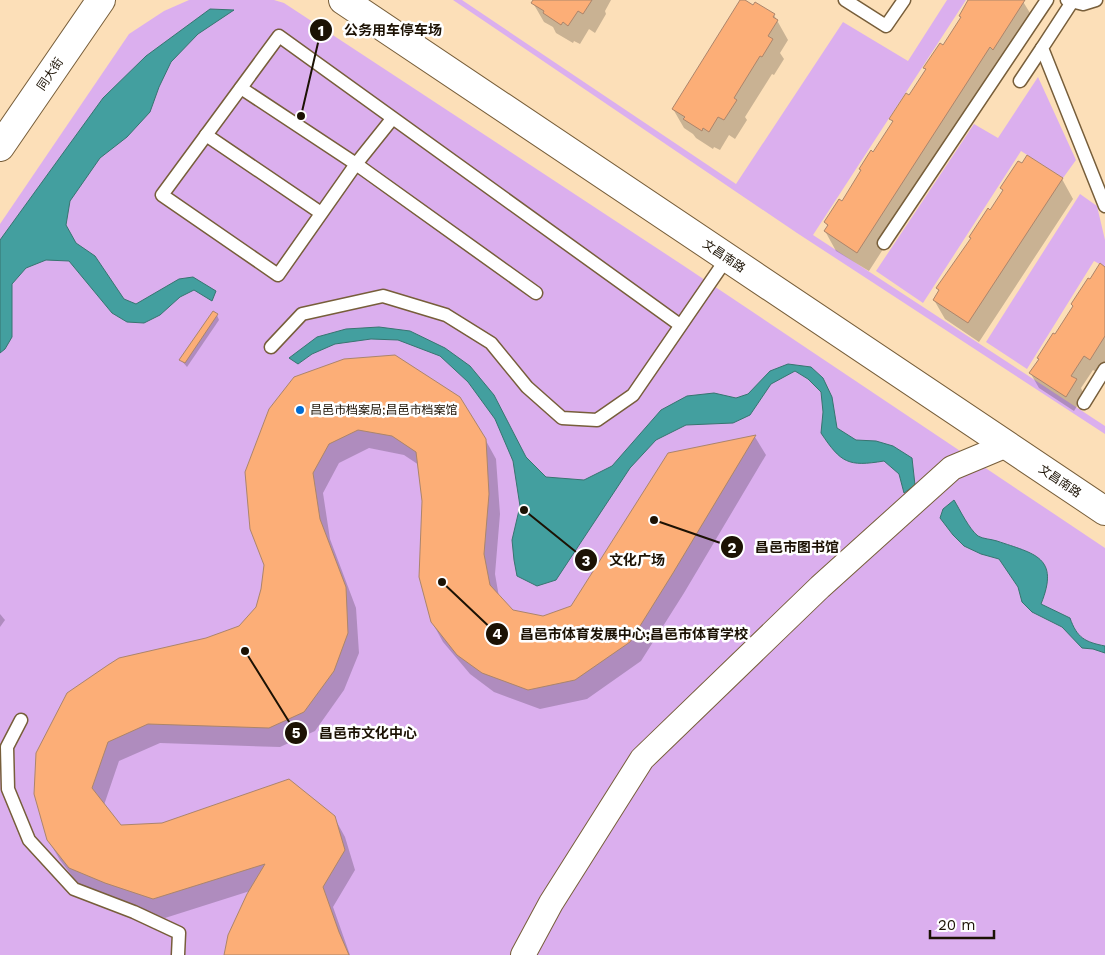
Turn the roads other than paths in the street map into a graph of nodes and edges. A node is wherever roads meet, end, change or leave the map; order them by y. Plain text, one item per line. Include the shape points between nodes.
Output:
1 (101, 0) edge
2 (343, 0) edge
3 (845, 0) edge
4 (904, 0) edge
5 (1046, 0) edge
6 (1096, 0) edge
7 (1069, 1) edge
8 (1042, 48) junction
9 (1020, 82) dead end
10 (241, 88) junction
11 (392, 119) junction
12 (206, 135) junction
13 (0, 147) edge
14 (356, 164) junction
15 (1105, 206) edge
16 (321, 213) junction
17 (884, 243) dead end
18 (727, 258) junction
19 (536, 293) dead end
20 (680, 325) junction
21 (272, 347) dead end
22 (1105, 369) edge
23 (1084, 403) dead end
24 (1007, 445) junction
25 (1105, 511) edge
26 (21, 720) dead end
27 (4, 745) edge
28 (178, 955) edge
29 (523, 955) edge

1 - 13 street, 同大街
2 - 18 street, 文昌南路
3 - 4 lane via 886,26
5 - 17 lane
6 - 7 lane via 1083,4
7 - 8 lane
8 - 9 lane
8 - 15 lane
10 - 11 lane via 279,36
10 - 12 lane
10 - 14 lane
11 - 14 lane
11 - 20 lane
12 - 16 lane
12 - 16 lane via 162,195 278,276
14 - 16 lane
14 - 19 lane
18 - 20 lane
18 - 24 street, 文昌南路
20 - 21 lane via 632,395 597,420 562,418 527,387 491,343 446,314 384,296 302,314
22 - 23 lane
24 - 25 street, 文昌南路
24 - 29 street via 952,468 820,587 642,758 551,903
26 - 27 lane
27 - 28 lane via 8,789 29,840 74,889 179,932

